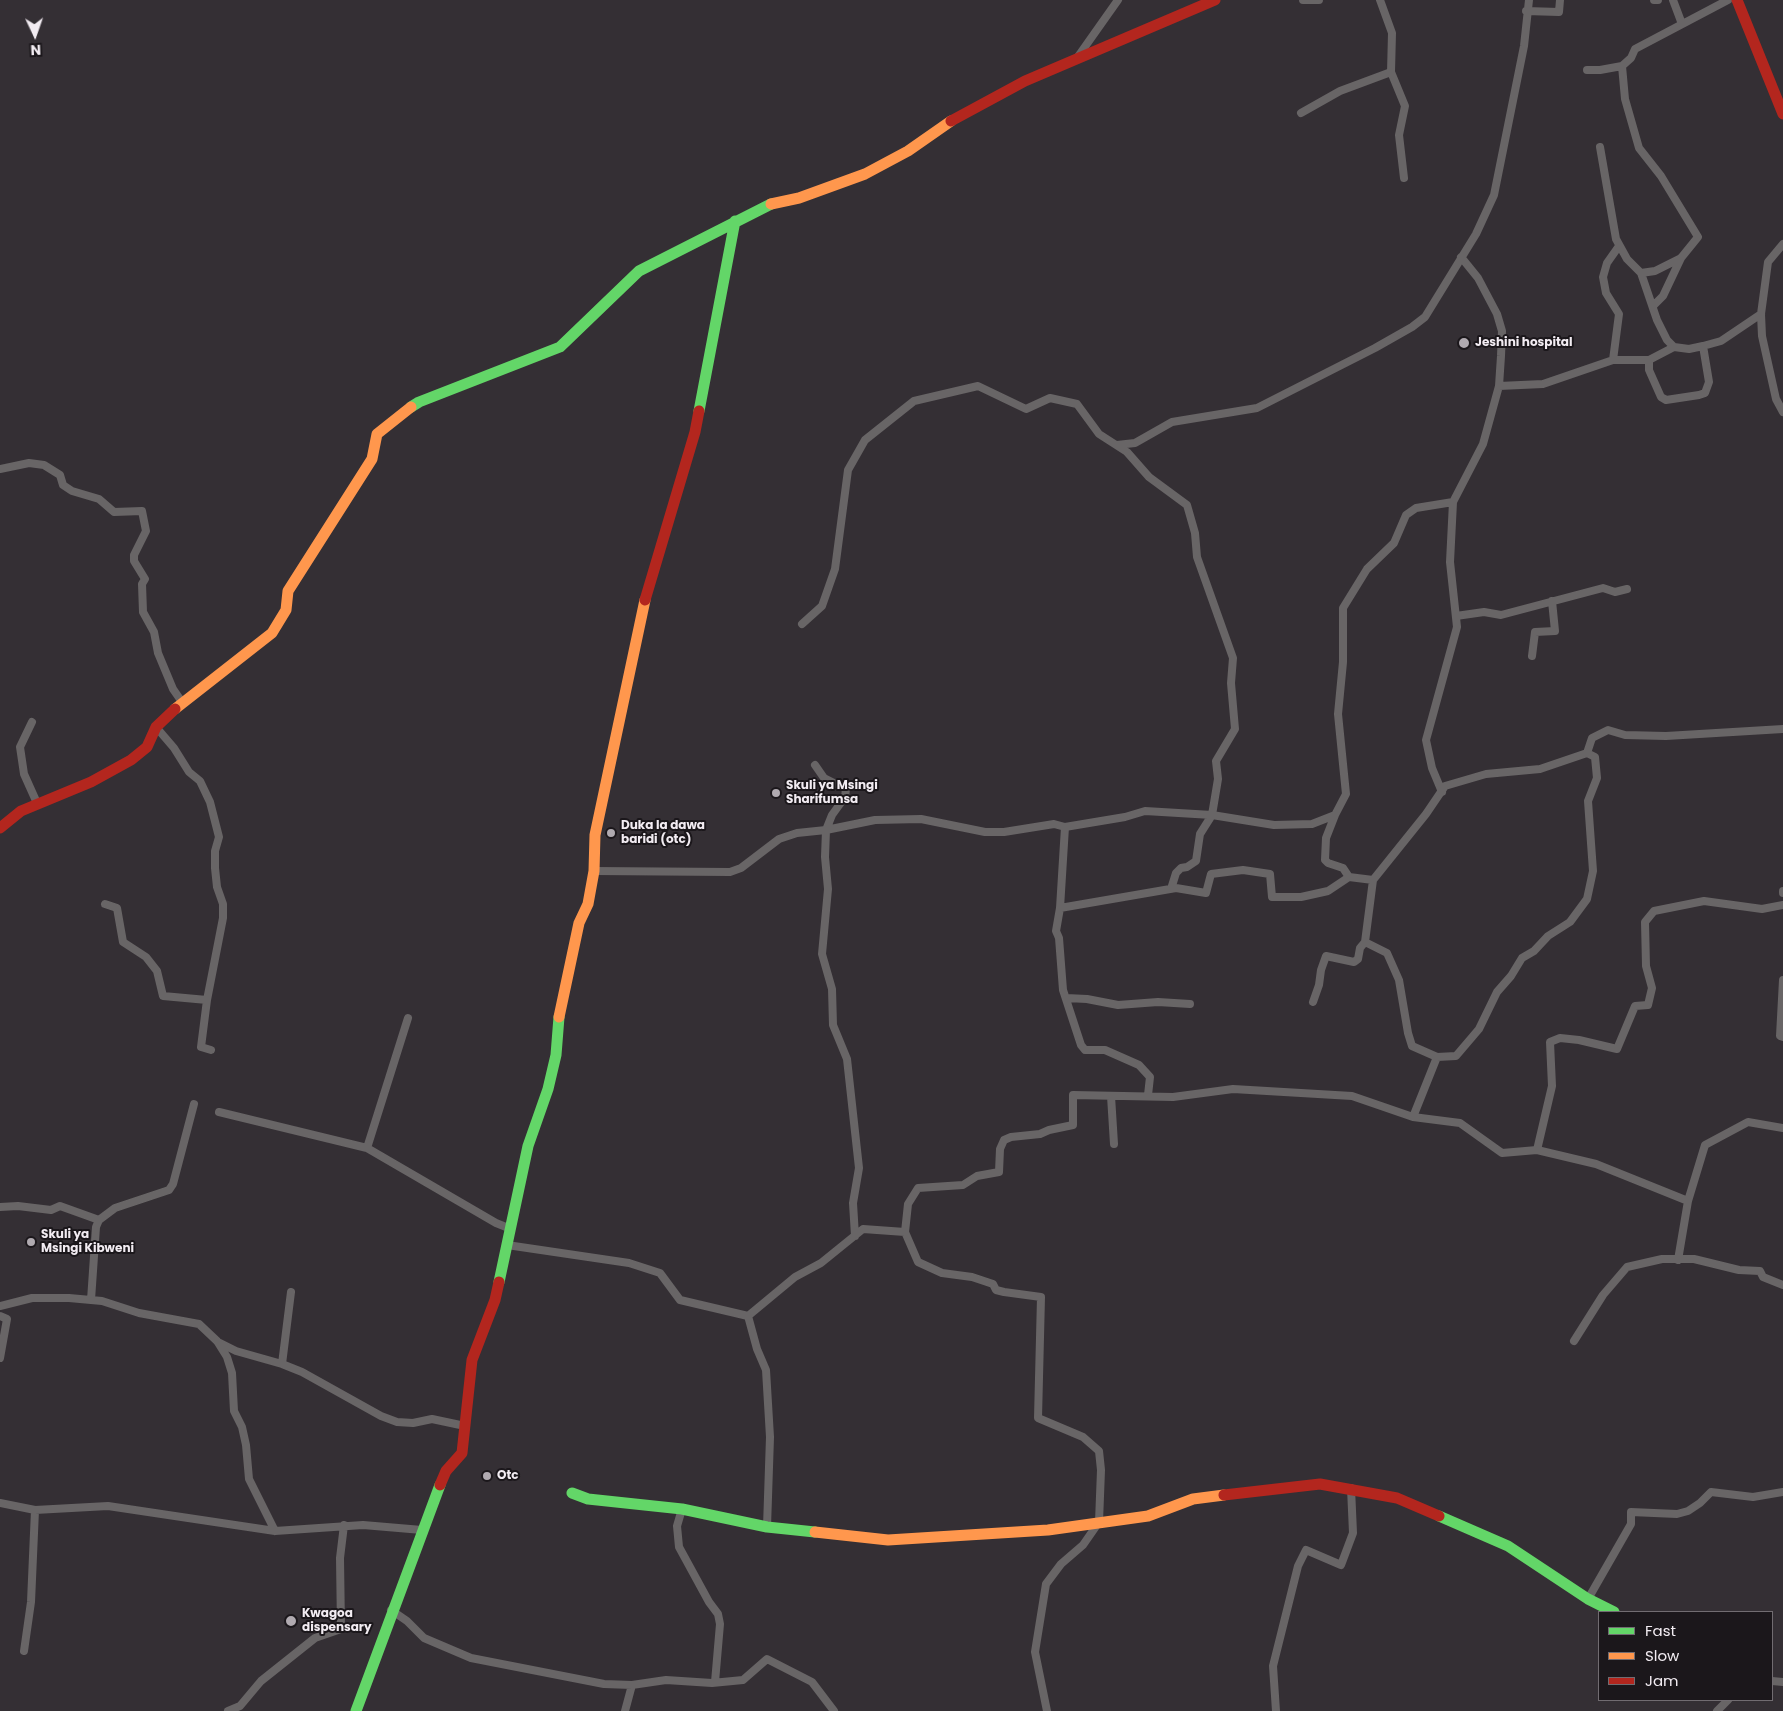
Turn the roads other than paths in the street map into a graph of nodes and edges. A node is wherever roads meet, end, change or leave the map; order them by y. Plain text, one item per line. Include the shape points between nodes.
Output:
1 (1118, 0) edge
2 (1214, 0) edge
3 (1303, 0) edge
4 (1319, 0) edge
5 (1380, 0) edge
6 (1529, 0) edge
7 (1560, 0) edge
8 (1654, 0) edge
9 (1658, 0) edge
10 (1673, 0) edge
11 (1728, 0) edge
12 (1737, 0) edge
13 (1526, 11) junction
14 (1682, 24) junction
15 (1076, 60) junction
16 (1622, 66) junction
17 (1587, 70) dead end
18 (1391, 72) junction
19 (1301, 114) dead end
20 (1783, 114) edge
21 (1600, 147) dead end
22 (1404, 178) dead end
23 (735, 221) junction
24 (1783, 244) edge
25 (1619, 246) junction
26 (1462, 257) junction
27 (1681, 258) junction
28 (1641, 273) junction
29 (1653, 306) junction
30 (1761, 314) junction
31 (1703, 346) junction
32 (1674, 347) junction
33 (1613, 360) junction
34 (1649, 360) junction
35 (1498, 386) junction
36 (1783, 412) edge
37 (1117, 445) junction
38 (0, 469) edge
39 (1453, 502) junction
40 (1627, 589) dead end
41 (1552, 601) junction
42 (1456, 616) junction
43 (802, 624) dead end
44 (1532, 656) dead end
45 (182, 702) junction
46 (32, 722) dead end
47 (156, 727) junction
48 (1783, 729) edge
49 (1587, 753) junction
50 (815, 766) dead end
51 (1442, 792) junction
52 (37, 803) junction
53 (1335, 815) junction
54 (1212, 816) junction
55 (1065, 827) junction
56 (0, 828) edge
57 (826, 830) junction
58 (594, 871) junction
59 (1349, 877) junction
60 (1373, 880) junction
61 (1171, 889) junction
62 (105, 904) dead end
63 (1783, 905) edge
64 (1060, 908) junction
65 (1365, 942) junction
66 (1783, 980) edge
67 (1066, 998) junction
68 (207, 1000) junction
69 (1313, 1002) dead end
70 (1190, 1004) dead end
71 (408, 1018) dead end
72 (1783, 1037) edge
73 (211, 1050) dead end
74 (1437, 1057) junction
75 (1148, 1095) junction
76 (1111, 1096) junction
77 (194, 1104) dead end
78 (219, 1112) dead end
79 (1412, 1117) junction
80 (1783, 1128) edge
81 (1114, 1144) dead end
82 (367, 1148) junction
83 (1537, 1150) junction
84 (1688, 1201) junction
85 (0, 1207) edge
86 (99, 1220) junction
87 (511, 1229) junction
88 (905, 1232) junction
89 (855, 1236) junction
90 (507, 1245) junction
91 (1678, 1260) junction
92 (1783, 1284) edge
93 (291, 1292) dead end
94 (91, 1300) junction
95 (0, 1306) edge
96 (0, 1316) edge
97 (748, 1316) junction
98 (217, 1341) junction
99 (1574, 1341) dead end
100 (0, 1358) edge
101 (282, 1364) junction
102 (465, 1426) junction
103 (1350, 1488) junction
104 (1783, 1492) edge
105 (572, 1494) dead end
106 (0, 1503) edge
107 (682, 1509) junction
108 (35, 1510) junction
109 (1099, 1522) junction
110 (344, 1525) junction
111 (767, 1527) junction
112 (422, 1530) junction
113 (274, 1531) junction
114 (1588, 1599) junction
115 (392, 1610) junction
116 (1612, 1611) edge
117 (24, 1651) dead end
118 (715, 1682) junction
119 (632, 1685) junction
120 (1727, 1701) edge
121 (228, 1711) edge
122 (356, 1711) edge
123 (625, 1711) edge
124 (834, 1711) edge
125 (1047, 1711) edge
126 (1276, 1711) edge
127 (1717, 1711) edge

1 - 15 street
2 - 15 street
3 - 4 street
5 - 18 street via 1392,33
6 - 13 street
7 - 13 street via 1559,12
8 - 9 street
10 - 14 street
11 - 14 street
12 - 20 street
13 - 26 street via 1524,46 1494,195
14 - 16 street via 1635,48 1631,58
15 - 23 street via 1025,81 938,128 908,150 864,174 799,198 776,202
16 - 17 street
16 - 27 street via 1625,99 1639,148 1661,176 1698,237
18 - 19 street via 1340,91
18 - 22 street via 1405,106 1399,136
21 - 25 street
23 - 45 street via 639,271 560,347 419,402 377,434 372,459 288,591 286,610 272,633
23 - 58 street via 696,432 647,591 595,835
24 - 30 street via 1768,262
25 - 28 street
25 - 33 street via 1607,263 1603,277 1606,293 1619,314
26 - 35 street via 1478,278 1502,331
26 - 37 street via 1425,317 1375,348 1257,408 1172,422 1134,443
27 - 28 street via 1655,271
27 - 29 street via 1663,296
28 - 29 street
29 - 32 street via 1656,320
30 - 31 street via 1721,341
30 - 36 street via 1762,336 1776,399
31 - 32 street via 1689,350
31 - 34 street via 1708,387 1705,393 1690,397 1671,401 1661,397
32 - 34 street
33 - 34 street
33 - 35 street via 1543,384
35 - 39 street via 1483,444
37 - 43 street via 1099,434 1077,404 1067,400 1050,398 1026,409 978,386 914,401 865,440 848,470 835,568 822,606
37 - 54 street via 1149,477 1187,505 1195,533 1197,557 1233,658 1231,683 1235,729 1216,761 1218,779
38 - 45 street via 29,463 44,465 60,475 64,485 72,491 99,499 114,512 142,511 146,531 134,561 145,579 142,584 144,612 173,689
39 - 42 street via 1450,562
39 - 53 street via 1416,508 1406,515 1394,543 1367,570 1343,608 1338,714 1346,794
40 - 41 street via 1616,592 1603,588
41 - 42 street via 1502,616 1484,612
41 - 44 street via 1555,631 1535,632
42 - 51 street via 1457,627 1426,740
45 - 47 street
46 - 52 street via 20,747 24,774
47 - 52 street via 146,747 131,760 91,782
47 - 68 street via 189,772 200,781 210,802 219,837 215,868 223,918
48 - 49 street via 1666,736 1608,730 1592,738
49 - 51 street via 1540,768 1486,774 1445,786
49 - 74 street via 1595,758 1597,778 1588,800 1593,871 1587,899 1570,922 1522,958 1497,992 1479,1029 1456,1056
50 - 57 street via 824,778 846,790
51 - 60 street
52 - 56 street via 20,811
53 - 54 street via 1312,824 1274,825
53 - 59 street via 1326,838 1325,860 1343,868
54 - 55 street via 1145,811
54 - 61 street via 1200,834 1196,862 1176,873
55 - 57 street via 1054,824 985,832 921,819 895,819
55 - 64 street
57 - 58 street via 797,833 779,839 741,868 730,872
57 - 89 street via 828,889 822,954 832,989 833,1025 847,1059 859,1168 853,1203
58 - 87 street via 558,1021 556,1055 528,1146
59 - 60 street
59 - 61 street via 1328,891 1301,897 1272,897 1270,874 1243,870 1210,874 1206,893
60 - 65 street
61 - 64 street
62 - 68 street via 117,908 123,942 146,957 157,971 163,996
63 - 83 street via 1762,909 1704,901 1654,911 1645,922 1646,966 1652,988 1648,1004 1635,1006 1617,1049 1570,1039 1550,1042 1552,1086
64 - 67 street via 1056,931
65 - 69 street via 1358,960 1354,962 1326,956
65 - 74 street via 1387,953 1399,980 1412,1046
66 - 72 street via 1780,1036
67 - 70 street via 1118,1005
67 - 75 street via 1085,1050 1105,1050 1139,1065 1150,1078
68 - 73 street via 201,1047
71 - 82 street
74 - 79 street
75 - 76 street
75 - 79 street via 1173,1097 1233,1089 1352,1096
76 - 81 street
76 - 88 street via 1073,1095 1073,1124 1004,1140 1000,1149 999,1172 977,1176 964,1185 918,1188 908,1204
77 - 86 street via 169,1190 115,1208
78 - 82 street
79 - 83 street via 1460,1123 1502,1153
80 - 84 street via 1748,1122 1705,1145
82 - 87 street
83 - 84 street via 1596,1164
84 - 91 street
85 - 86 street via 51,1210 60,1206
86 - 94 street
87 - 90 street
88 - 89 street via 863,1229
88 - 109 street via 918,1262 942,1273 964,1274 994,1284 996,1290 1041,1297 1038,1418 1082,1437 1099,1452
89 - 97 street via 821,1263 795,1277
90 - 97 street via 628,1263 660,1273 680,1300
90 - 102 street via 495,1300 472,1360
91 - 92 street via 1760,1271 1763,1277
91 - 99 street via 1662,1259 1627,1267 1603,1295
93 - 101 street
94 - 95 street via 32,1298
94 - 98 street via 199,1324
96 - 100 street via 7,1319
97 - 111 street via 766,1370 770,1437
98 - 101 street via 236,1351
98 - 113 street via 228,1357 232,1373 234,1411 246,1445 249,1479
101 - 102 street via 397,1422 432,1419
102 - 112 street via 462,1453 446,1471
103 - 109 street via 1320,1484 1193,1499 1148,1516
103 - 114 street via 1397,1498 1508,1546
103 - 126 street via 1353,1533 1341,1565 1306,1550 1298,1566 1273,1666
104 - 114 street via 1753,1497 1711,1492 1688,1511 1677,1514 1631,1512 1630,1524
105 - 107 street via 608,1502
106 - 108 street
107 - 111 street
107 - 118 street via 677,1526 679,1547 718,1614 720,1624
108 - 113 street via 108,1506
108 - 117 street via 31,1602
109 - 111 street via 1048,1530 888,1540
109 - 125 street via 1083,1545 1061,1564 1046,1584 1035,1652
110 - 112 street
110 - 113 street
110 - 121 street via 340,1558 341,1629 315,1638 261,1681 240,1706
112 - 115 street
114 - 116 street
115 - 119 street via 424,1638 471,1658 604,1684
115 - 122 street
118 - 119 street via 666,1680
118 - 124 street via 743,1680 766,1659 812,1682
119 - 123 street
120 - 127 street

